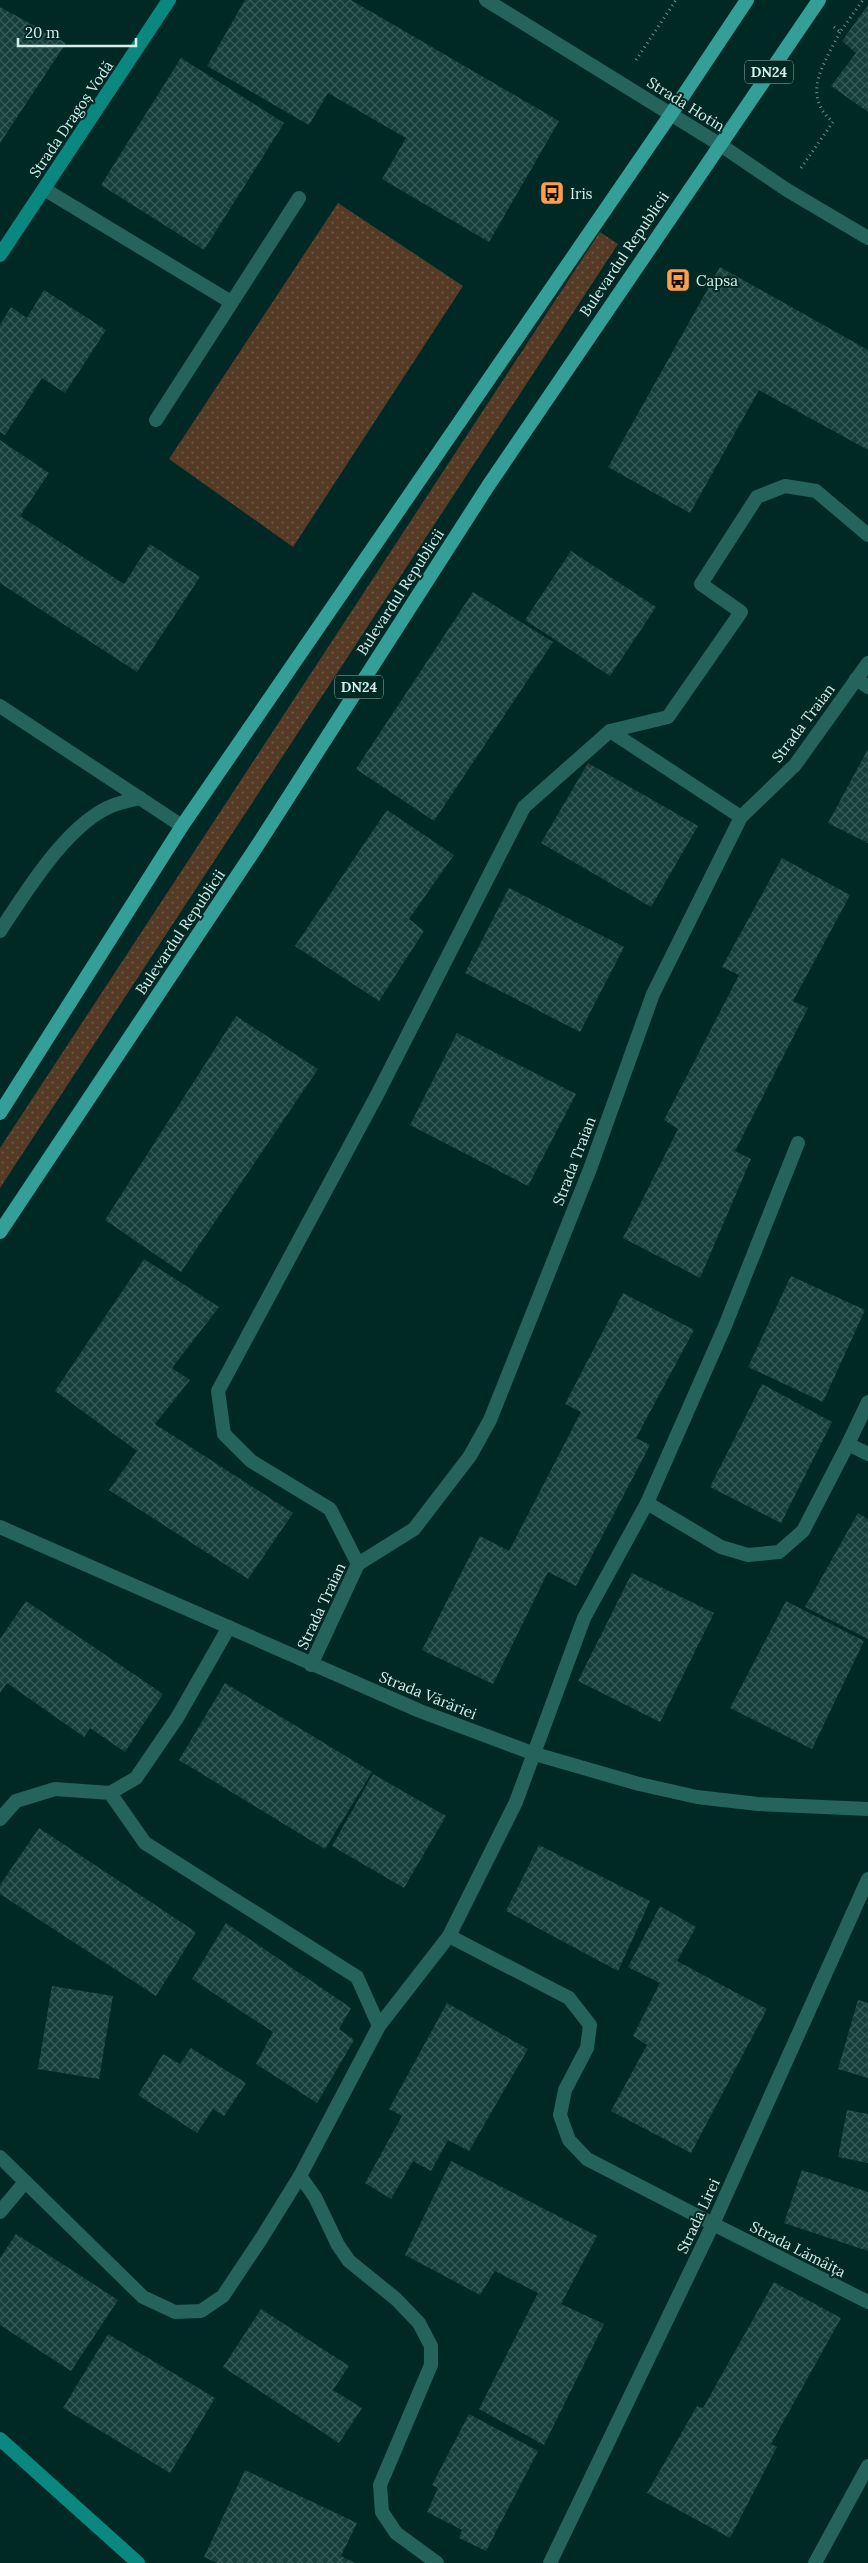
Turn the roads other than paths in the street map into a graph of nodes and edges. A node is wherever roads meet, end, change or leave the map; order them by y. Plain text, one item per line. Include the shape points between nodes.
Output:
1 (169, 0) edge
2 (486, 0) edge
3 (747, 0) edge
4 (819, 0) edge
5 (671, 114) junction
6 (719, 144) junction
7 (44, 189) junction
8 (299, 198) dead end
9 (868, 238) edge
10 (0, 255) edge
11 (231, 302) junction
12 (156, 420) dead end
13 (868, 535) edge
14 (868, 663) edge
15 (862, 683) edge
16 (0, 706) edge
17 (610, 731) junction
18 (140, 798) junction
19 (741, 817) junction
20 (182, 826) junction
21 (0, 931) edge
22 (0, 1113) edge
23 (798, 1143) dead end
24 (0, 1232) edge
25 (868, 1402) edge
26 (848, 1444) junction
27 (868, 1454) edge
28 (647, 1503) junction
29 (0, 1527) edge
30 (358, 1564) junction
31 (229, 1627) junction
32 (312, 1664) junction
33 (535, 1754) junction
34 (110, 1793) junction
35 (868, 1808) edge
36 (0, 1819) edge
37 (868, 1880) edge
38 (449, 1936) junction
39 (379, 2026) junction
40 (0, 2157) edge
41 (300, 2176) junction
42 (25, 2182) junction
43 (0, 2212) edge
44 (713, 2224) junction
45 (868, 2302) edge
46 (0, 2439) edge
47 (868, 2466) edge
48 (138, 2563) edge
49 (437, 2563) edge
50 (550, 2563) edge
51 (814, 2563) edge

1 - 7 main road, Strada Dragoș Vodă
2 - 5 street, Strada Hotin
3 - 5 main road
4 - 6 main road, Bulevardul Republicii / DN24
5 - 6 street, Strada Hotin
5 - 20 main road
6 - 9 street, Strada Hotin via 787,190
6 - 24 main road, Bulevardul Republicii / DN24 via 488,486 259,843
7 - 10 main road, Strada Dragoș Vodă
7 - 11 street
8 - 11 street
11 - 12 street
13 - 17 street via 816,491 786,486 758,497 701,584 741,612 668,717
14 - 15 street, Strada Traian
15 - 19 street, Strada Traian via 795,765
16 - 18 street
17 - 19 street
17 - 30 street via 524,807 377,1095 218,1391 224,1434 252,1461 330,1509
18 - 20 street
18 - 21 street via 113,805 82,824 41,870
19 - 30 street, Strada Traian via 653,994 590,1169 490,1420 470,1456 414,1529
20 - 22 main road
23 - 28 street via 725,1326
25 - 26 street
26 - 27 street
26 - 28 street via 803,1531 779,1552 748,1555 721,1547
28 - 33 street via 584,1618
29 - 31 street, Strada Vărăriei
30 - 32 street, Strada Traian
31 - 32 street, Strada Vărăriei
31 - 34 street via 176,1718 136,1778
32 - 33 street, Strada Vărăriei via 420,1711
33 - 35 street, Strada Vărăriei via 639,1784 697,1796 758,1804
33 - 38 street via 516,1802
34 - 36 street via 55,1789 16,1801
34 - 39 street via 145,1843 357,1977
37 - 44 street, Strada Lirei
38 - 39 street
38 - 44 street, Strada Lămâița via 569,1998 590,2025 587,2048 565,2090 560,2115 569,2140 587,2159
39 - 41 street
40 - 42 street
41 - 42 street via 224,2296 201,2311 175,2312 143,2297
41 - 49 street via 315,2197 348,2261 396,2299 419,2323 431,2346 431,2365 380,2484 382,2512 396,2533
42 - 43 street
44 - 45 street, Strada Lămâița
44 - 50 street, Strada Lirei
46 - 48 main road
47 - 51 street

